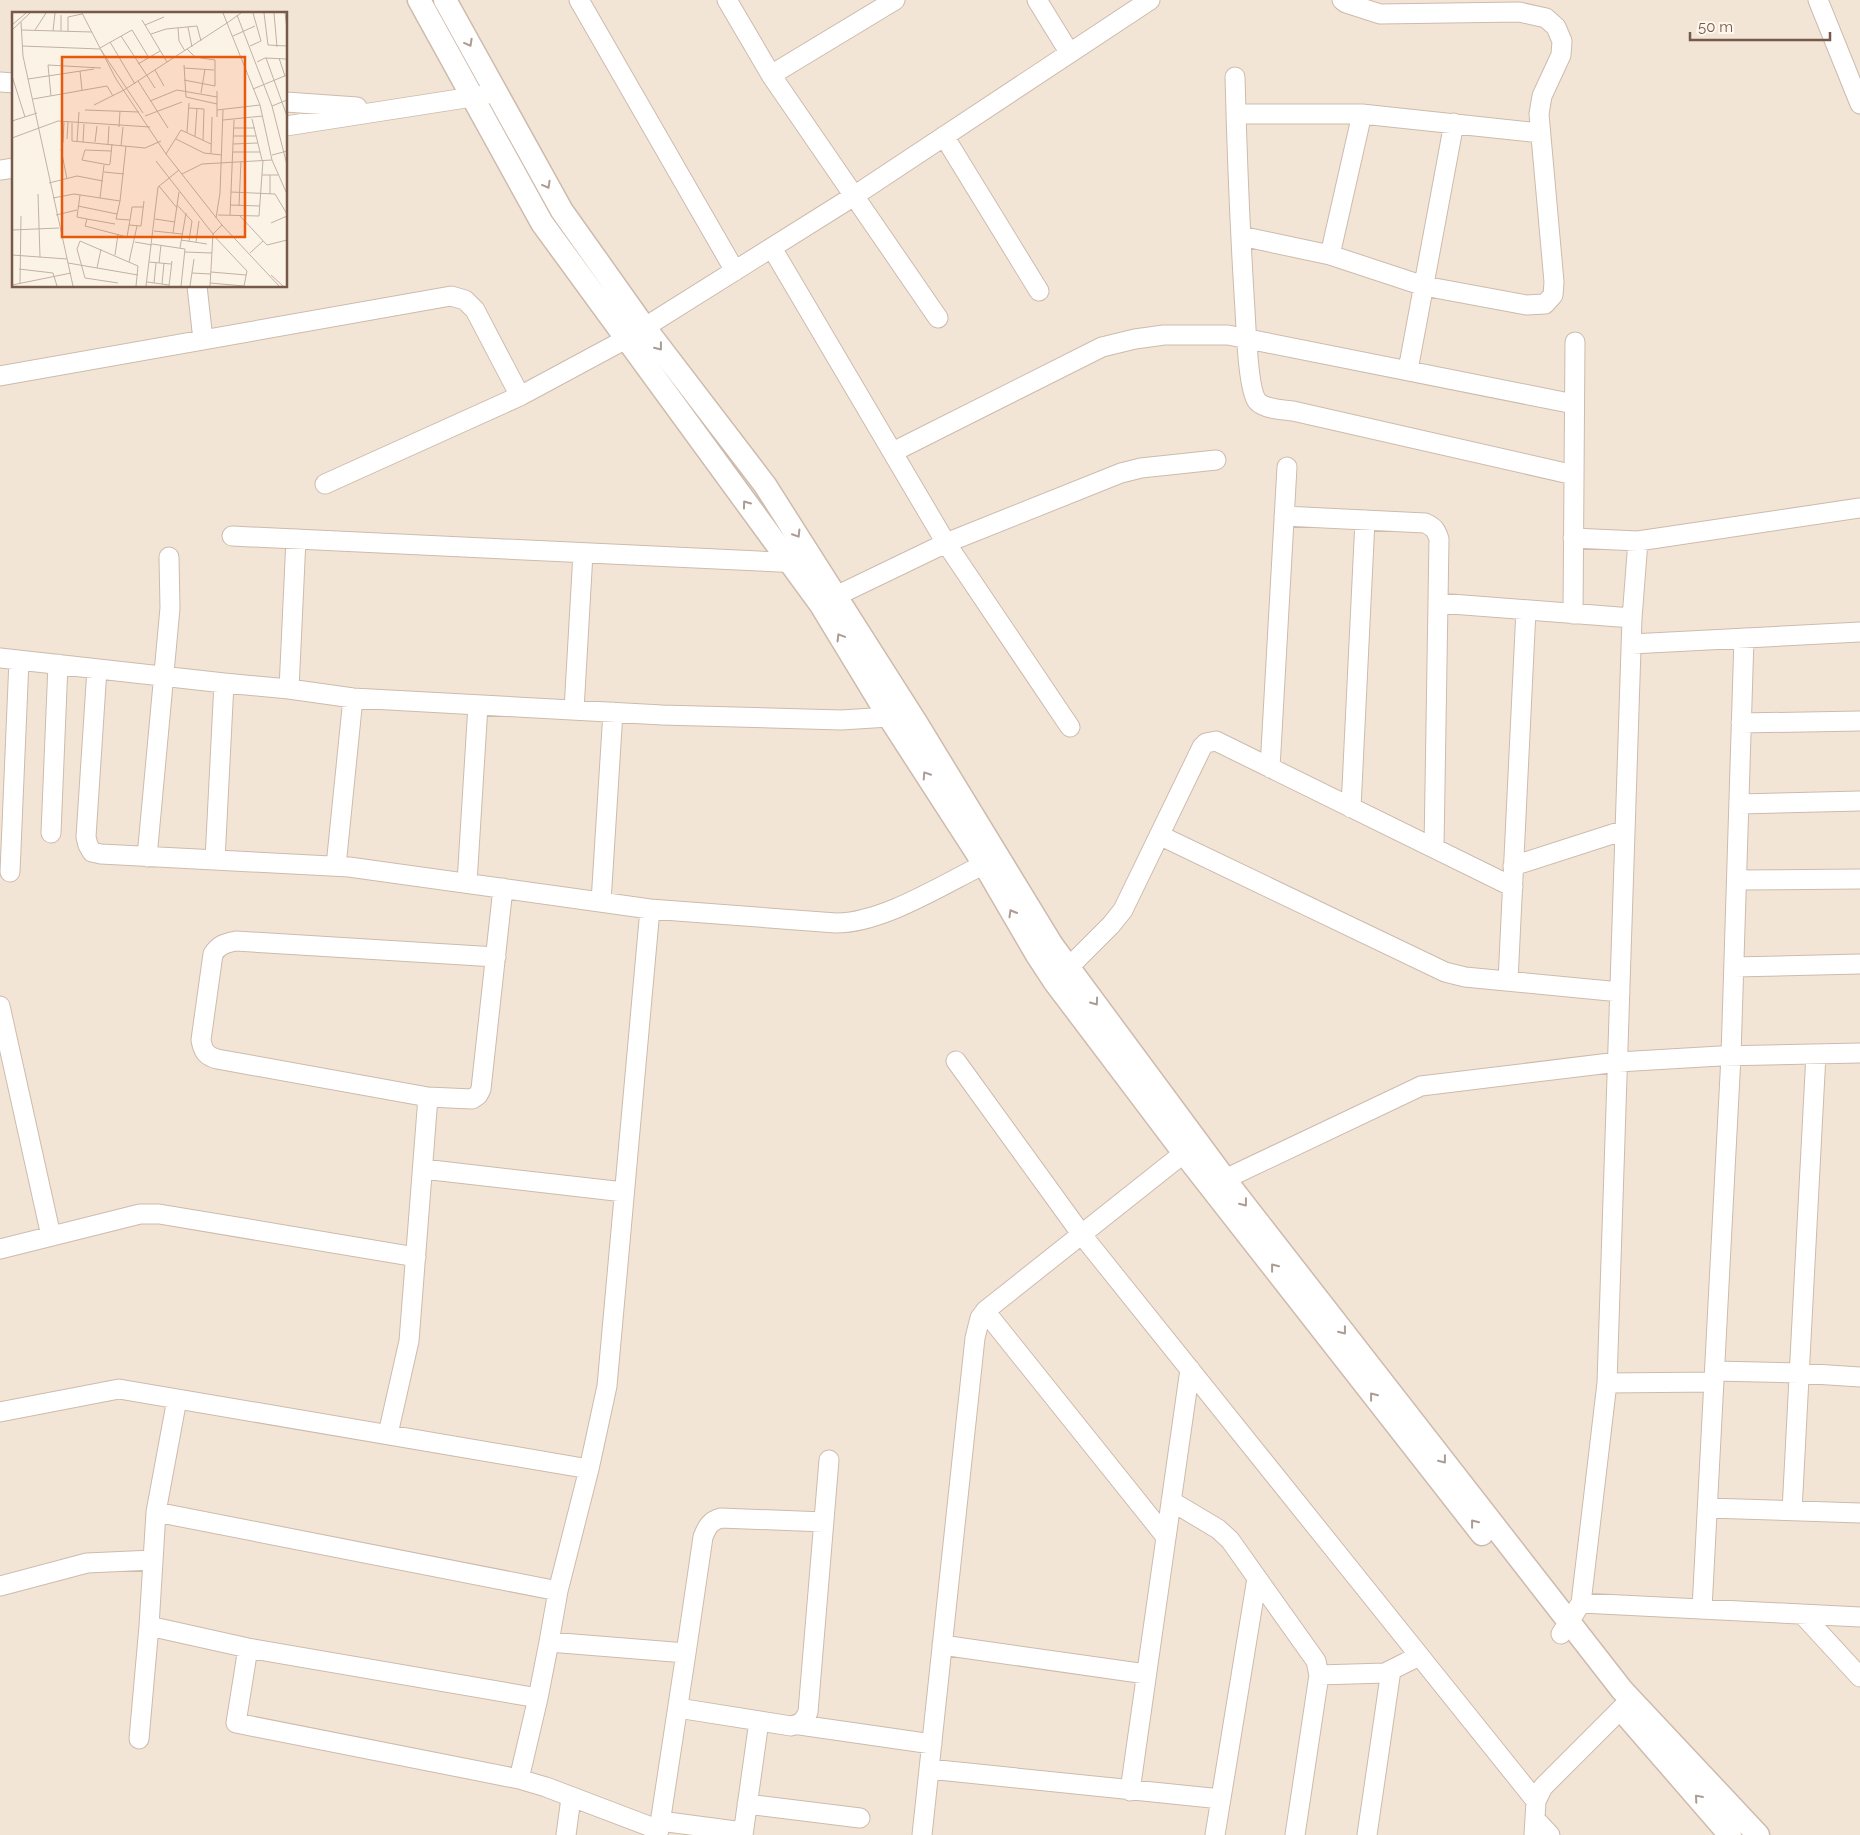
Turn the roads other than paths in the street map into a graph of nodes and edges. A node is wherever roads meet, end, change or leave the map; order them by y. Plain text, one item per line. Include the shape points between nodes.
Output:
1 (419, 0) edge
2 (445, 0) edge
3 (579, 0) edge
4 (727, 0) edge
5 (895, 0) edge
6 (1038, 0) edge
7 (1150, 0) edge
8 (1342, 0) edge
9 (1818, 0) edge
10 (874, 6) edge
11 (1069, 52) junction
12 (771, 74) junction
13 (1235, 77) dead end
14 (496, 92) junction
15 (473, 97) junction
16 (288, 102) edge
17 (1860, 104) edge
18 (393, 110) junction
19 (1236, 114) junction
20 (1362, 114) junction
21 (1454, 123) junction
22 (288, 126) edge
23 (1540, 133) junction
24 (944, 136) junction
25 (854, 196) junction
26 (1241, 236) junction
27 (772, 248) junction
28 (1330, 255) junction
29 (735, 271) junction
30 (1424, 286) junction
31 (197, 288) edge
32 (1039, 292) dead end
33 (938, 318) dead end
34 (635, 334) junction
35 (1247, 338) junction
36 (203, 340) junction
37 (1574, 342) dead end
38 (1408, 370) junction
39 (0, 376) edge
40 (520, 396) junction
41 (1574, 404) junction
42 (893, 452) junction
43 (1216, 460) dead end
44 (1287, 467) dead end
45 (1574, 475) junction
46 (326, 484) dead end
47 (1860, 508) edge
48 (1284, 516) junction
49 (1365, 520) junction
50 (232, 536) dead end
51 (1573, 538) junction
52 (296, 539) junction
53 (1638, 541) junction
54 (946, 543) junction
55 (583, 553) junction
56 (169, 557) dead end
57 (789, 563) junction
58 (816, 564) junction
59 (836, 596) junction
60 (1438, 603) junction
61 (1526, 610) junction
62 (1573, 614) junction
63 (1632, 618) junction
64 (1860, 632) edge
65 (1744, 638) junction
66 (1631, 644) junction
67 (0, 658) edge
68 (19, 660) junction
69 (58, 664) junction
70 (96, 669) junction
71 (164, 676) junction
72 (224, 683) junction
73 (289, 689) junction
74 (353, 698) junction
75 (478, 705) junction
76 (574, 710) junction
77 (613, 712) junction
78 (911, 713) junction
79 (889, 717) junction
80 (1860, 722) edge
81 (1742, 723) junction
82 (1070, 727) dead end
83 (1270, 768) junction
84 (1860, 801) edge
85 (1739, 804) junction
86 (1351, 808) junction
87 (1625, 830) junction
88 (51, 832) dead end
89 (1159, 835) junction
90 (1434, 848) junction
91 (147, 857) junction
92 (215, 860) junction
93 (991, 860) junction
94 (336, 866) junction
95 (1513, 866) junction
96 (10, 872) dead end
97 (1860, 879) edge
98 (1736, 880) junction
99 (467, 883) junction
100 (1512, 887) junction
101 (504, 888) junction
102 (601, 902) junction
103 (650, 909) junction
104 (496, 957) junction
105 (1860, 964) edge
106 (1734, 967) junction
107 (1059, 971) junction
108 (1508, 981) junction
109 (1620, 992) junction
110 (0, 1006) edge
111 (1860, 1053) edge
112 (1816, 1054) junction
113 (1731, 1056) junction
114 (956, 1061) dead end
115 (1618, 1062) junction
116 (428, 1097) junction
117 (1192, 1148) junction
118 (423, 1169) junction
119 (1219, 1184) junction
120 (624, 1192) junction
121 (1082, 1235) junction
122 (51, 1236) junction
123 (0, 1249) edge
124 (416, 1257) junction
125 (985, 1311) junction
126 (1190, 1369) junction
127 (1799, 1373) junction
128 (1714, 1377) junction
129 (1860, 1377) edge
130 (1607, 1383) junction
131 (177, 1399) junction
132 (0, 1412) edge
133 (388, 1434) junction
134 (829, 1460) dead end
135 (589, 1469) junction
136 (1171, 1501) junction
137 (1708, 1508) junction
138 (1792, 1511) junction
139 (156, 1512) junction
140 (1860, 1513) edge
141 (824, 1522) junction
142 (1166, 1537) junction
143 (153, 1560) junction
144 (1257, 1578) junction
145 (0, 1586) edge
146 (558, 1591) junction
147 (1702, 1609) junction
148 (1802, 1614) junction
149 (1860, 1617) edge
150 (1570, 1619) junction
151 (149, 1626) junction
152 (550, 1642) junction
153 (942, 1645) junction
154 (248, 1648) junction
155 (686, 1653) junction
156 (1420, 1656) junction
157 (1391, 1670) junction
158 (1146, 1674) junction
159 (1318, 1675) junction
160 (1860, 1676) edge
161 (538, 1698) junction
162 (1625, 1704) junction
163 (678, 1708) junction
164 (759, 1721) junction
165 (800, 1725) junction
166 (139, 1739) dead end
167 (932, 1744) junction
168 (929, 1768) junction
169 (519, 1779) junction
170 (1130, 1791) junction
171 (568, 1797) junction
172 (1221, 1799) junction
173 (747, 1804) junction
174 (860, 1818) dead end
175 (1535, 1818) edge
176 (659, 1829) edge
177 (743, 1834) edge
178 (566, 1835) edge
179 (922, 1835) edge
180 (1215, 1835) edge
181 (1295, 1835) edge
182 (1367, 1835) edge
183 (1550, 1835) edge
184 (1730, 1835) edge
185 (1758, 1835) edge

1 - 15 street
2 -> 14 street
3 - 29 street
4 - 12 street
5 - 10 street
6 - 11 street
7 - 11 street
8 - 23 street via 1380,14 1519,12 1546,18 1556,27 1562,41 1561,55 1542,96
9 - 17 street
10 - 12 street
11 - 24 street
12 - 25 street
13 - 19 street
14 - 15 street
14 -> 34 street
15 - 18 street
15 - 34 street via 542,223
16 - 18 street
18 - 22 street
19 - 20 street
19 - 26 street
20 - 21 street
20 - 28 street
21 - 23 street
21 - 30 street
23 - 30 street via 1553,295 1545,304 1526,305
24 - 25 street
24 - 32 street
25 - 27 street
25 - 33 street
26 - 28 street
26 - 35 street
27 - 29 street
27 - 42 street
28 - 30 street
29 - 34 street
30 - 38 street
31 - 36 street
34 - 40 street
57 -> 34 street
34 -> 58 street via 765,485
35 - 38 street
35 - 42 street via 1228,334 1164,336 1102,347
35 - 45 street via 1252,393 1258,402 1265,405
36 - 39 street
36 - 40 street via 451,296 464,300 475,310
37 - 41 street
38 - 41 street
40 - 46 street
41 - 45 street
42 - 54 street
43 - 54 street via 1131,470
44 - 48 street
45 - 51 street
47 - 53 street
48 - 49 street
48 - 83 street
49 - 60 street via 1425,523 1437,531
49 - 86 street
50 - 52 street
51 - 53 street
51 - 62 street
52 - 55 street
52 - 73 street
53 - 63 street
54 - 59 street
54 - 82 street
55 - 57 street
55 - 76 street
56 - 71 street via 170,608
57 - 58 street
79 -> 57 street via 821,605
58 - 59 street
59 - 78 street
60 - 61 street
60 - 90 street
61 - 62 street
61 - 95 street
62 - 63 street
63 - 66 street
64 - 65 street
65 - 66 street
65 - 81 street
66 - 87 street
67 - 68 street
68 - 69 street
68 - 96 street
69 - 70 street
69 - 88 street
70 - 71 street
70 - 91 street via 88,845 92,852 101,854
71 - 72 street
71 - 91 street
72 - 73 street
72 - 92 street
73 - 74 street
74 - 75 street
74 - 94 street
75 - 76 street
75 - 99 street
76 - 77 street
77 - 79 street via 841,720
77 - 102 street
78 - 79 street
78 - 93 street
93 -> 79 street
80 - 81 street
81 - 85 street
83 - 86 street
83 - 89 street via 1216,741 1206,743
84 - 85 street
85 - 98 street
86 - 90 street
87 - 95 street
87 - 109 street
89 - 107 street via 1117,919
89 - 108 street via 1445,972
90 - 100 street
91 - 92 street
92 - 94 street
93 - 103 street via 895,909 858,922
93 - 107 street
94 - 99 street
95 - 100 street
97 - 98 street
98 - 106 street
99 - 101 street
100 - 108 street
101 - 102 street
101 - 104 street
102 - 103 street
103 - 120 street
104 - 116 street via 481,1089 472,1099
104 - 116 street via 236,941 218,946 213,954 201,1040 202,1050 208,1057
105 - 106 street
106 - 113 street
107 - 117 street
108 - 109 street
109 - 115 street
110 - 122 street
111 - 112 street
112 - 113 street
112 - 127 street
113 - 115 street
113 - 128 street
114 - 121 street
115 - 119 street via 1421,1086
115 - 130 street
116 - 118 street
117 - 119 street
117 - 121 street
118 - 120 street
118 - 124 street
119 - 150 street via 1388,1415
120 - 135 street via 607,1386
121 - 125 street
121 - 126 street
122 - 123 street
122 - 124 street via 140,1214 159,1214
124 - 133 street via 408,1351
125 - 142 street
125 - 153 street via 975,1338
126 - 136 street
126 - 156 street
127 - 128 street
127 - 129 street
127 - 138 street
128 - 130 street
128 - 137 street
130 - 150 street
131 - 132 street via 119,1389
131 - 133 street
131 - 139 street
133 - 135 street
134 - 141 street
135 - 146 street
136 - 142 street
136 - 144 street via 1224,1534
137 - 138 street
137 - 147 street
138 - 140 street
139 - 143 street
139 - 146 street
141 - 155 street via 713,1520 703,1537
141 - 165 street via 808,1712
142 - 158 street
143 - 145 street via 87,1563
143 - 151 street
144 - 159 street via 1316,1661
144 - 172 street
146 - 152 street
147 - 148 street
147 - 150 street
148 - 149 street
148 - 160 street
150 - 162 street
151 - 154 street
151 - 166 street
152 - 155 street
152 - 161 street
153 - 158 street
153 - 167 street
154 - 161 street
154 - 169 street via 236,1723
155 - 163 street
156 - 157 street
156 - 175 street
157 - 159 street via 1379,1674
157 - 182 street
158 - 170 street
159 - 181 street
161 - 169 street
162 - 175 street via 1543,1787
184 -> 162 street
162 - 185 street
163 - 164 street
163 - 176 street
164 - 165 street
164 - 173 street
165 - 167 street
167 - 168 street
168 - 170 street
168 - 179 street
169 - 171 street
170 - 172 street
171 - 176 street
171 - 178 street
172 - 180 street
173 - 174 street
173 - 177 street
175 - 183 street
176 - 177 street

